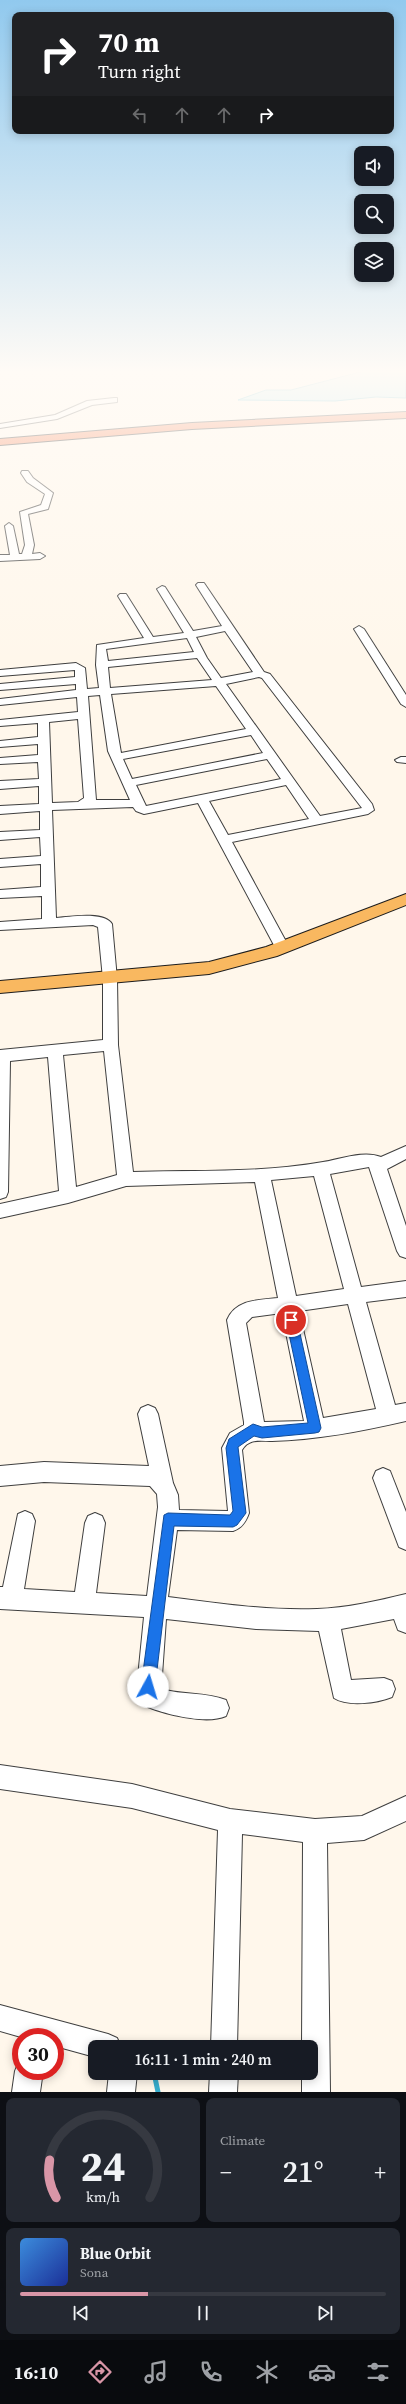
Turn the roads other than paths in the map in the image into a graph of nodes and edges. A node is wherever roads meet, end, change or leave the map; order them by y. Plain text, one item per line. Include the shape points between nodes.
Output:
1 (25, 473) dead end
2 (24, 524) junction
3 (4, 526) edge
4 (26, 556) junction
5 (40, 556) dead end
6 (15, 557) junction
7 (0, 558) edge
8 (201, 586) dead end
9 (162, 589) dead end
10 (123, 596) dead end
11 (228, 628) junction
12 (359, 629) dead end
13 (190, 634) junction
14 (150, 640) junction
15 (200, 655) junction
16 (101, 664) junction
17 (0, 674) edge
18 (260, 674) junction
19 (81, 680) junction
20 (221, 682) junction
21 (0, 688) edge
22 (105, 691) junction
23 (82, 693) junction
24 (0, 702) edge
25 (406, 704) edge
26 (85, 715) junction
27 (43, 719) junction
28 (0, 723) edge
29 (254, 731) junction
30 (44, 740) junction
31 (0, 744) edge
32 (272, 756) junction
33 (44, 758) junction
34 (116, 758) junction
35 (0, 761) edge
36 (290, 781) junction
37 (45, 782) junction
38 (128, 783) junction
39 (0, 785) edge
40 (202, 799) junction
41 (138, 803) junction
42 (84, 804) junction
43 (45, 807) junction
44 (0, 810) edge
45 (316, 820) junction
46 (45, 833) junction
47 (0, 836) edge
48 (224, 840) junction
49 (47, 860) junction
50 (0, 863) edge
51 (48, 891) junction
52 (0, 894) edge
53 (406, 899) edge
54 (49, 922) junction
55 (0, 926) edge
56 (282, 947) junction
57 (110, 979) junction
58 (0, 987) edge
59 (111, 1045) junction
60 (55, 1052) junction
61 (1, 1056) edge
62 (406, 1152) edge
63 (379, 1165) junction
64 (320, 1169) junction
65 (263, 1175) junction
66 (126, 1179) junction
67 (0, 1192) edge
68 (68, 1196) junction
69 (0, 1211) edge
70 (406, 1251) edge
71 (406, 1289) edge
72 (355, 1295) junction
73 (288, 1304) junction
74 (148, 1414) dead end
75 (397, 1414) edge
76 (315, 1428) junction
77 (253, 1430) junction
78 (0, 1476) edge
79 (383, 1478) dead end
80 (163, 1482) junction
81 (168, 1520) junction
82 (25, 1521) dead end
83 (95, 1523) dead end
84 (406, 1540) edge
85 (6, 1598) edge
86 (84, 1603) junction
87 (156, 1607) junction
88 (404, 1611) edge
89 (328, 1619) junction
90 (384, 1690) dead end
91 (218, 1708) dead end
92 (0, 1777) edge
93 (406, 1808) edge
94 (230, 1821) junction
95 (315, 1831) junction
96 (0, 2018) edge
97 (24, 2028) edge
98 (64, 2038) edge
99 (224, 2040) edge
100 (88, 2043) edge
101 (28, 2080) edge
102 (122, 2080) edge
103 (224, 2080) edge
104 (26, 2092) edge
105 (121, 2092) edge
106 (223, 2092) edge
107 (316, 2092) edge

1 - 2 street via 30,480 49,493 45,507 24,512
2 - 3 street
2 - 4 street via 30,540
3 - 6 street
4 - 5 street
4 - 6 street
6 - 7 street
8 - 11 street via 226,621
9 - 13 street
10 - 14 street
11 - 13 street
11 - 18 street
12 - 25 street
13 - 14 street
13 - 15 street
14 - 16 street via 101,647
15 - 16 street
15 - 20 street
16 - 22 street
17 - 19 street via 76,666 80,668
18 - 20 street
18 - 45 street via 266,676 368,807 365,812
19 - 21 street
19 - 23 street
20 - 22 street
20 - 29 street
22 - 23 street
22 - 34 street
23 - 24 street
23 - 26 street
26 - 27 street
26 - 42 street via 90,800
27 - 28 street
27 - 30 street
29 - 32 street
29 - 34 street
30 - 31 street
30 - 33 street
32 - 36 street
32 - 38 street
33 - 35 street
33 - 37 street
34 - 38 street
36 - 40 street
36 - 45 street
37 - 39 street
37 - 43 street
38 - 41 street
40 - 41 street via 149,810 140,808
40 - 48 street
41 - 42 street
42 - 43 street
43 - 44 street
43 - 46 street
45 - 48 street
46 - 47 street
46 - 49 street
48 - 56 street
49 - 50 street
49 - 51 street
51 - 52 street
51 - 54 street
53 - 56 main road
54 - 55 street
54 - 57 street via 94,920 105,924
56 - 57 main road via 209,968
57 - 58 main road
57 - 59 street
59 - 60 street
59 - 66 street
60 - 61 street
60 - 68 street
61 - 67 street
62 - 63 street
63 - 64 street via 371,1160
63 - 70 street
64 - 65 street
64 - 72 street
65 - 66 street
65 - 73 street
66 - 68 street
68 - 69 street
71 - 72 street
72 - 73 street
72 - 75 street
73 - 76 street
73 - 77 street via 247,1310 236,1320 254,1422
74 - 80 street
75 - 76 street
76 - 77 street via 262,1433
77 - 81 street via 237,1440 232,1448 238,1517 233,1521
78 - 80 street via 44,1472 154,1476
79 - 84 street
80 - 81 street via 169,1496
81 - 87 street
82 - 85 street
83 - 86 street
85 - 86 street
86 - 87 street
87 - 89 street via 286,1620
87 - 91 street via 148,1687 153,1698 174,1704
88 - 89 street
89 - 90 street via 342,1690
92 - 94 street via 132,1796
93 - 95 street via 364,1828
94 - 95 street
94 - 99 street
95 - 107 street
96 - 97 street
98 - 100 street
101 - 104 street
102 - 105 street
103 - 106 street

